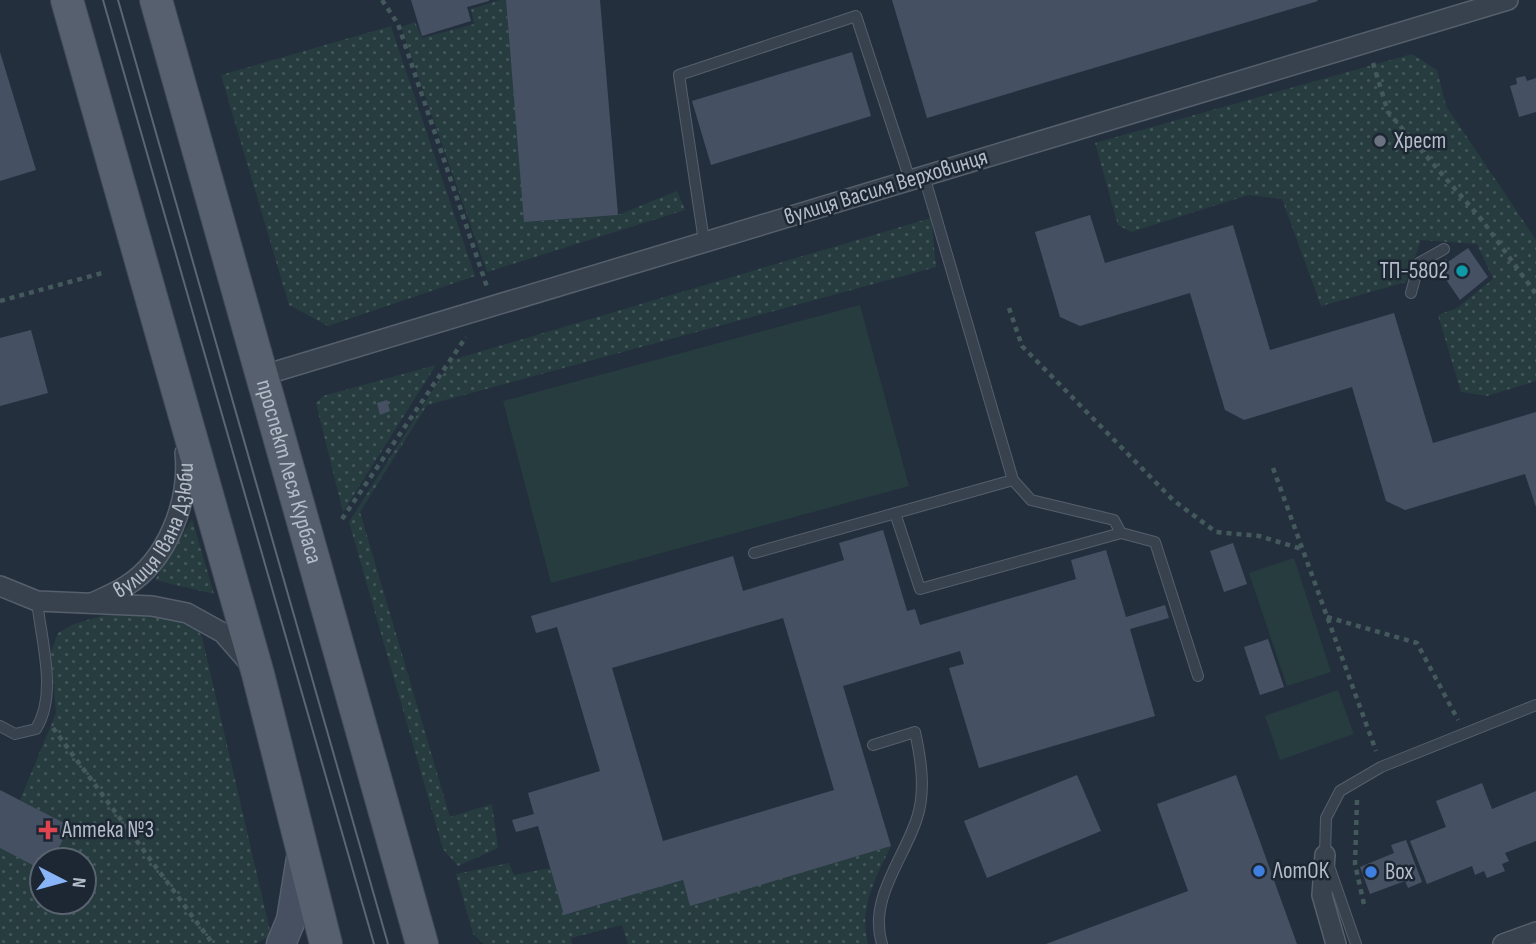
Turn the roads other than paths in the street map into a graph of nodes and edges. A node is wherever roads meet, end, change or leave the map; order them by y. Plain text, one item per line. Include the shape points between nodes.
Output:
1 (67, 0) edge
2 (156, 0) edge
3 (1508, 0) edge
4 (917, 178) junction
5 (704, 242) junction
6 (1444, 248) dead end
7 (1411, 293) dead end
8 (264, 375) junction
9 (177, 393) junction
10 (1013, 480) junction
11 (895, 513) junction
12 (1121, 533) junction
13 (754, 553) dead end
14 (0, 586) edge
15 (37, 601) junction
16 (88, 606) junction
17 (258, 674) junction
18 (1198, 676) dead end
19 (1536, 705) edge
20 (0, 726) edge
21 (873, 745) dead end
22 (302, 852) junction
23 (1325, 855) junction
24 (1536, 932) edge
25 (423, 941) edge
26 (281, 944) edge
27 (326, 944) edge
28 (881, 944) edge
29 (1336, 944) edge
30 (1356, 944) edge
31 (1504, 944) edge

1 - 9 main road
2 - 8 main road, проспект Леся Курбаса
3 - 4 street, вулиця Василя Верховинця
4 - 5 street, вулиця Василя Верховинця
4 - 5 lane via 856,16 679,75
4 - 10 lane
5 - 8 street, вулиця Василя Верховинця
6 - 7 lane via 1419,263
8 - 25 main road, проспект Леся Курбаса
9 - 16 street, вулиця Івана Дзюби via 187,471 177,519 159,552 128,585
9 - 17 main road
10 - 11 lane
10 - 12 lane via 1031,499 1114,520
11 - 12 lane via 920,589
11 - 13 lane
12 - 18 lane via 1155,542
14 - 15 street, вулиця Івана Дзюби
15 - 16 street, вулиця Івана Дзюби
15 - 20 lane via 47,690 44,716 36,729 15,734
16 - 17 street, вулиця Івана Дзюби via 152,606 187,613 223,633
17 - 22 main road
19 - 23 lane via 1381,767 1340,791 1326,818
21 - 28 lane via 915,732 922,762 918,815 880,902
22 - 26 main road via 291,920
22 - 27 main road
23 - 29 street via 1322,895
23 - 30 lane
24 - 31 street

